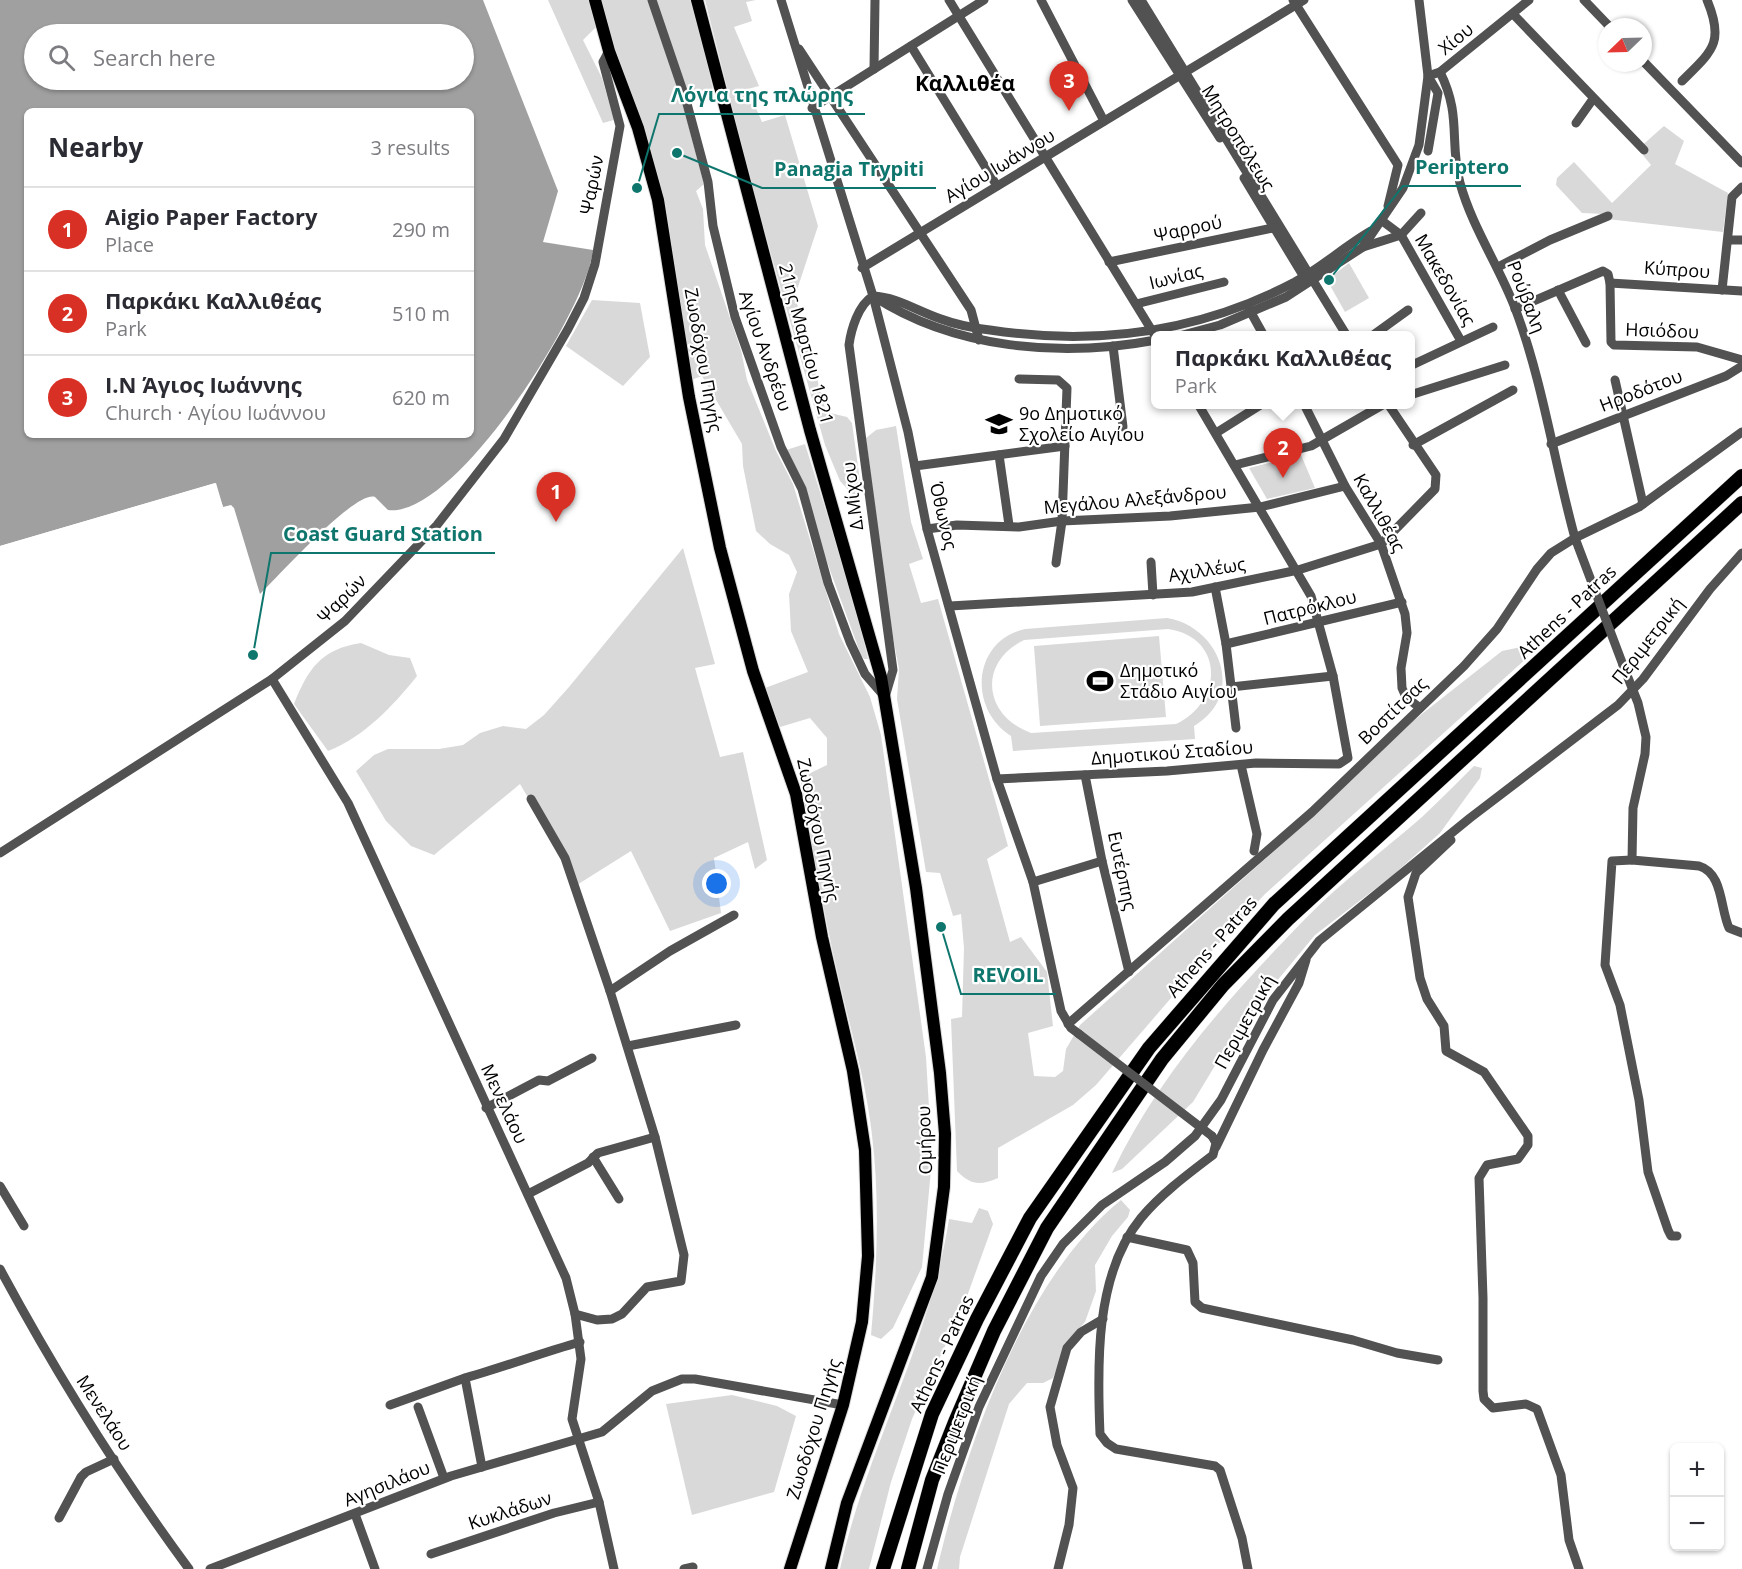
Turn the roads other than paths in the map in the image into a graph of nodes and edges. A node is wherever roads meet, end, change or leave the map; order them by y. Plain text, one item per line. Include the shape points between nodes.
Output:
1 (596, 0) edge
2 (652, 0) edge
3 (697, 0) edge
4 (782, 0) edge
5 (875, 0) edge
6 (949, 0) edge
7 (984, 0) edge
8 (1041, 0) edge
9 (1132, 0) edge
10 (1140, 0) edge
11 (1419, 0) edge
12 (1529, 0) edge
13 (1584, 0) edge
14 (1707, 0) edge
15 (1298, 2) edge
16 (1513, 14) junction
17 (959, 16) junction
18 (1601, 18) edge
19 (793, 40) junction
20 (911, 46) junction
21 (609, 51) junction
22 (874, 69) junction
23 (1652, 70) edge
24 (1440, 72) junction
25 (1182, 74) junction
26 (1428, 76) junction
27 (1682, 81) dead end
28 (830, 97) junction
29 (1593, 99) junction
30 (813, 108) junction
31 (1104, 121) junction
32 (1576, 123) dead end
33 (1644, 150) dead end
34 (1428, 151) dead end
35 (1046, 157) junction
36 (1742, 163) edge
37 (998, 186) junction
38 (1742, 187) edge
39 (1387, 211) junction
40 (1421, 213) dead end
41 (1608, 216) dead end
42 (1381, 220) junction
43 (1273, 228) junction
44 (1371, 231) junction
45 (919, 234) junction
46 (1401, 235) junction
47 (1728, 240) junction
48 (1742, 240) edge
49 (1363, 247) junction
50 (1109, 262) junction
51 (1498, 267) junction
52 (862, 268) junction
53 (1309, 278) junction
54 (1224, 282) dead end
55 (1610, 283) junction
56 (1558, 290) junction
57 (1722, 290) junction
58 (1742, 291) edge
59 (873, 296) junction
60 (1136, 304) junction
61 (1246, 305) junction
62 (1515, 309) junction
63 (1408, 310) dead end
64 (1252, 313) junction
65 (1492, 327) dead end
66 (977, 328) junction
67 (1151, 331) edge
68 (1169, 331) edge
69 (1200, 331) edge
70 (1261, 331) edge
71 (1344, 331) edge
72 (1378, 331) edge
73 (1151, 336) edge
74 (1151, 337) edge
75 (979, 340) junction
76 (1461, 341) junction
77 (1586, 343) dead end
78 (1113, 346) junction
79 (1742, 360) edge
80 (1415, 364) edge
81 (1505, 365) dead end
82 (1742, 366) edge
83 (1019, 379) dead end
84 (1615, 380) dead end
85 (1513, 390) dead end
86 (1415, 393) edge
87 (1201, 409) edge
88 (1255, 409) edge
89 (1306, 409) edge
90 (1379, 409) edge
91 (1389, 409) edge
92 (1622, 415) junction
93 (1123, 427) dead end
94 (1742, 432) edge
95 (1216, 433) junction
96 (1322, 442) junction
97 (1551, 444) junction
98 (1413, 445) junction
99 (1065, 446) junction
100 (999, 455) junction
101 (1235, 465) junction
102 (915, 466) junction
103 (1742, 476) edge
104 (1345, 486) junction
105 (1643, 504) junction
106 (1742, 504) edge
107 (1260, 507) junction
108 (1062, 521) junction
109 (1009, 525) junction
110 (927, 529) junction
111 (1575, 538) junction
112 (1382, 544) junction
113 (1742, 553) edge
114 (1151, 562) dead end
115 (1056, 563) dead end
116 (1298, 570) junction
117 (1215, 587) junction
118 (1153, 595) junction
119 (1402, 602) junction
120 (950, 606) junction
121 (1320, 623) junction
122 (1226, 644) junction
123 (1333, 676) junction
124 (272, 679) junction
125 (1231, 687) junction
126 (1633, 691) junction
127 (885, 697) junction
128 (1420, 708) junction
129 (1236, 728) dead end
130 (1240, 765) junction
131 (1085, 775) junction
132 (997, 779) junction
133 (531, 799) dead end
134 (1470, 818) junction
135 (1254, 851) dead end
136 (0, 853) edge
137 (1632, 860) junction
138 (1102, 861) junction
139 (1033, 882) junction
140 (734, 915) dead end
141 (1742, 933) edge
142 (1307, 954) junction
143 (1129, 972) junction
144 (610, 991) junction
145 (1068, 1024) junction
146 (736, 1025) dead end
147 (628, 1046) junction
148 (592, 1058) dead end
149 (486, 1108) junction
150 (655, 1137) junction
151 (1216, 1148) junction
152 (593, 1157) junction
153 (0, 1186) edge
154 (528, 1194) junction
155 (619, 1199) dead end
156 (24, 1226) dead end
157 (1677, 1236) dead end
158 (1127, 1237) junction
159 (0, 1269) edge
160 (575, 1314) junction
161 (1103, 1319) junction
162 (580, 1342) junction
163 (1438, 1360) dead end
164 (465, 1378) junction
165 (390, 1405) dead end
166 (843, 1405) junction
167 (418, 1407) dead end
168 (580, 1439) junction
169 (114, 1459) junction
170 (482, 1467) junction
171 (444, 1478) junction
172 (599, 1502) junction
173 (355, 1514) junction
174 (59, 1518) dead end
175 (431, 1554) dead end
176 (189, 1569) edge
177 (210, 1569) edge
178 (375, 1569) edge
179 (614, 1569) edge
180 (790, 1569) edge
181 (831, 1569) edge
182 (883, 1569) edge
183 (908, 1569) edge
184 (927, 1569) edge
185 (1058, 1569) edge
186 (1248, 1569) edge
187 (1579, 1569) edge

1 - 21 main road, Ζωοδόχου Πηγής
2 - 127 street, Αγίου Ανδρέου via 686,100 708,182 726,289 769,415 802,489 828,582 850,642 865,674
3 - 127 main road, 21ης Μαρτίου 1821
4 - 19 street, Όθωνος
5 - 22 street
6 - 17 street
7 - 17 street
8 - 31 street
9 - 25 street, Μητροπόλεως
10 - 25 street, Μητροπόλεως
11 - 26 street
12 - 16 street, Χίου
13 - 18 street
14 - 27 street via 1716,24 1716,43
15 - 25 street, Αγίου Ιωάννου
15 - 39 street via 1398,165
16 - 24 street, Χίου
16 - 29 street
17 - 20 street
17 - 35 street
19 - 28 street
19 - 30 street, Όθωνος
20 - 22 street
20 - 37 street
21 - 124 street, Ψαρών via 603,62 620,126 596,264 568,329 504,439 437,525 345,621
21 - 166 main road, Ζωοδόχου Πηγής via 638,128 658,200 689,397 722,557 753,671 796,794 861,1114 868,1188 867,1276 862,1322
22 - 28 street
23 - 36 street
24 - 26 street, Χίου
24 - 51 street, Ρούβαλη via 1454,109 1460,183
25 - 31 street, Αγίου Ιωάννου
25 - 43 street, Μητροπόλεως
25 - 53 street, Μητροπόλεως
26 - 34 street via 1438,93
26 - 39 street via 1419,145 1403,188
28 - 30 street
28 - 45 street
29 - 32 street
29 - 33 street
30 - 52 street, Όθωνος
31 - 35 street, Αγίου Ιωάννου
35 - 37 street, Αγίου Ιωάννου
35 - 50 street
37 - 45 street, Αγίου Ιωάννου
38 - 47 street via 1732,197
39 - 42 street
40 - 46 street
41 - 51 street
42 - 44 street
42 - 46 street, Μακεδονίας
43 - 50 street, Ψαρρού
43 - 53 street, Μητροπόλεως
44 - 49 street
44 - 53 street
45 - 52 street, Αγίου Ιωάννου
45 - 66 street via 971,310
46 - 49 street, Μακεδονίας
46 - 76 street, Μακεδονίας
47 - 48 street
47 - 57 street
49 - 53 street
50 - 60 street
51 - 62 street, Ρούβαλη
52 - 59 street, Όθωνος
53 - 61 street
53 - 64 street
53 - 71 street, Μητροπόλεως
54 - 60 street, Ιωνίας
55 - 56 street via 1603,271
55 - 57 street, Κύπρου
55 - 79 street, Ησιόδου via 1611,342 1615,346 1697,347
56 - 62 street
56 - 77 street
57 - 58 street, Κύπρου
59 - 66 street via 889,297 944,321
59 - 75 street via 922,323
59 - 102 street, Όθωνος
59 - 127 street, Δ.Μίχου via 850,332 849,345 893,670
60 - 67 street
61 - 64 street
61 - 68 street
62 - 97 street, Ρούβαλη via 1534,366
63 - 72 street
64 - 69 street
64 - 70 street
65 - 76 street
66 - 73 street via 1064,338
66 - 75 street
74 - 78 street
75 - 78 street via 1068,348
76 - 80 street
78 - 93 street
81 - 86 street
82 - 92 street, Ηροδότου via 1726,376
83 - 99 street via 1064,383
84 - 92 street
85 - 98 street
87 - 95 street
88 - 95 street
89 - 96 street, Καλλιθέας
90 - 96 street
91 - 98 street
92 - 97 street, Ηροδότου
92 - 105 street
94 - 105 street, Βοστίτσας
95 - 101 street
96 - 101 street
96 - 104 street, Καλλιθέας
97 - 111 street, Ρούβαλη
98 - 112 street, Αχιλλέως via 1438,483
99 - 100 street
99 - 108 street
100 - 102 street
100 - 109 street
101 - 107 street
102 - 110 street, Όθωνος
103 - 182 highway, Athens - Patras via 1274,904 1149,1048 1030,1218 977,1319 933,1414
104 - 107 street, Μεγάλου Αλεξάνδρου
104 - 112 street, Καλλιθέας
105 - 111 street, Βοστίτσας
106 - 183 highway, Athens - Patras via 1288,919 1223,985 1162,1059 1047,1228 994,1331 932,1480
107 - 108 street, Μεγάλου Αλεξάνδρου
107 - 116 street
108 - 109 street, Μεγάλου Αλεξάνδρου
108 - 115 street
109 - 110 street, Μεγάλου Αλεξάνδρου
110 - 120 street, Όθωνος
111 - 126 street, Ρούβαλη, bridge
111 - 128 street, Βοστίτσας via 1545,560 1497,629
112 - 116 street, Αχιλλέως
112 - 119 street, Καλλιθέας
113 - 126 street, Περιμετρική
114 - 118 street
116 - 117 street, Αχιλλέως
116 - 121 street
117 - 118 street, Αχιλλέως
117 - 122 street
118 - 120 street, Αχιλλέως
119 - 121 street, Πατρόκλου
119 - 128 street, Καλλιθέας via 1407,633 1402,688 1406,697
120 - 132 street, Όθωνος
121 - 122 street, Πατρόκλου
121 - 123 street
122 - 125 street
123 - 125 street
123 - 130 street, Δημοτικού Σταδίου via 1348,758 1339,764
124 - 136 street, Ψαρών
124 - 149 street, Μενελάου via 348,802
125 - 129 street
126 - 134 street, Περιμετρική
126 - 137 street, Ρούβαλη via 1646,737 1633,808
127 - 181 main road, Ομήρου via 933,1014 945,1134 945,1187 932,1277 847,1503
128 - 143 street, Βοστίτσας via 1304,819
130 - 131 street, Δημοτικού Σταδίου
130 - 135 street via 1257,834
131 - 132 street, Δημοτικού Σταδίου
131 - 138 street, Ευτέρπης
132 - 139 street, Όθωνος
133 - 144 street via 565,858
134 - 142 street, Περιμετρική via 1331,930
134 - 187 street via 1416,873 1408,897 1420,978 1427,999 1444,1026 1446,1051 1484,1072 1528,1136 1528,1145 1518,1159 1487,1165 1479,1178 1483,1391 1484,1399 1493,1408 1526,1404 1537,1409 1561,1475 1569,1540
137 - 141 street via 1710,870 1729,928
137 - 157 street via 1612,861 1605,965 1620,1005 1639,1100 1648,1172 1668,1230 1671,1236
138 - 139 street
138 - 143 street, Ευτέρπης
139 - 145 street, Όθωνος via 1058,1000
140 - 144 street
142 - 151 street via 1299,983
142 - 184 street, Περιμετρική via 1272,1000 1221,1100 1195,1136 1094,1212 1063,1244 1041,1276 980,1407 948,1494
143 - 145 street, Βοστίτσας
144 - 147 street
145 - 151 street, Όθωνος, bridge via 1212,1136
146 - 147 street
147 - 150 street
148 - 149 street
149 - 154 street, Μενελάου
150 - 152 street
150 - 160 street via 684,1255 681,1281 647,1287 622,1314 612,1319
151 - 158 street via 1213,1155 1148,1209
152 - 154 street
152 - 155 street
153 - 156 street
154 - 160 street, Μενελάου via 566,1278
158 - 161 street via 1109,1278
158 - 163 street via 1187,1250 1195,1302 1202,1308
159 - 169 street, Μενελάου via 56,1369
160 - 162 street, Μενελάου
161 - 185 street via 1081,1332 1067,1348 1050,1407 1057,1445 1073,1488
161 - 186 street via 1100,1434 1116,1449 1220,1470
162 - 164 street
162 - 168 street, Μενελάου via 580,1372 572,1411
164 - 165 street
164 - 170 street
166 - 168 street, Αγησιλάου via 696,1379 676,1381 652,1391 607,1430
166 - 180 main road, Ζωοδόχου Πηγής
167 - 171 street
168 - 170 street, Αγησιλάου
168 - 172 street, Μενελάου
169 - 174 street via 81,1477
169 - 176 street, Μενελάου
170 - 171 street, Αγησιλάου
171 - 173 street, Αγησιλάου
172 - 175 street, Κυκλάδων
172 - 179 street, Μενελάου
173 - 177 street, Αγησιλάου
173 - 178 street

